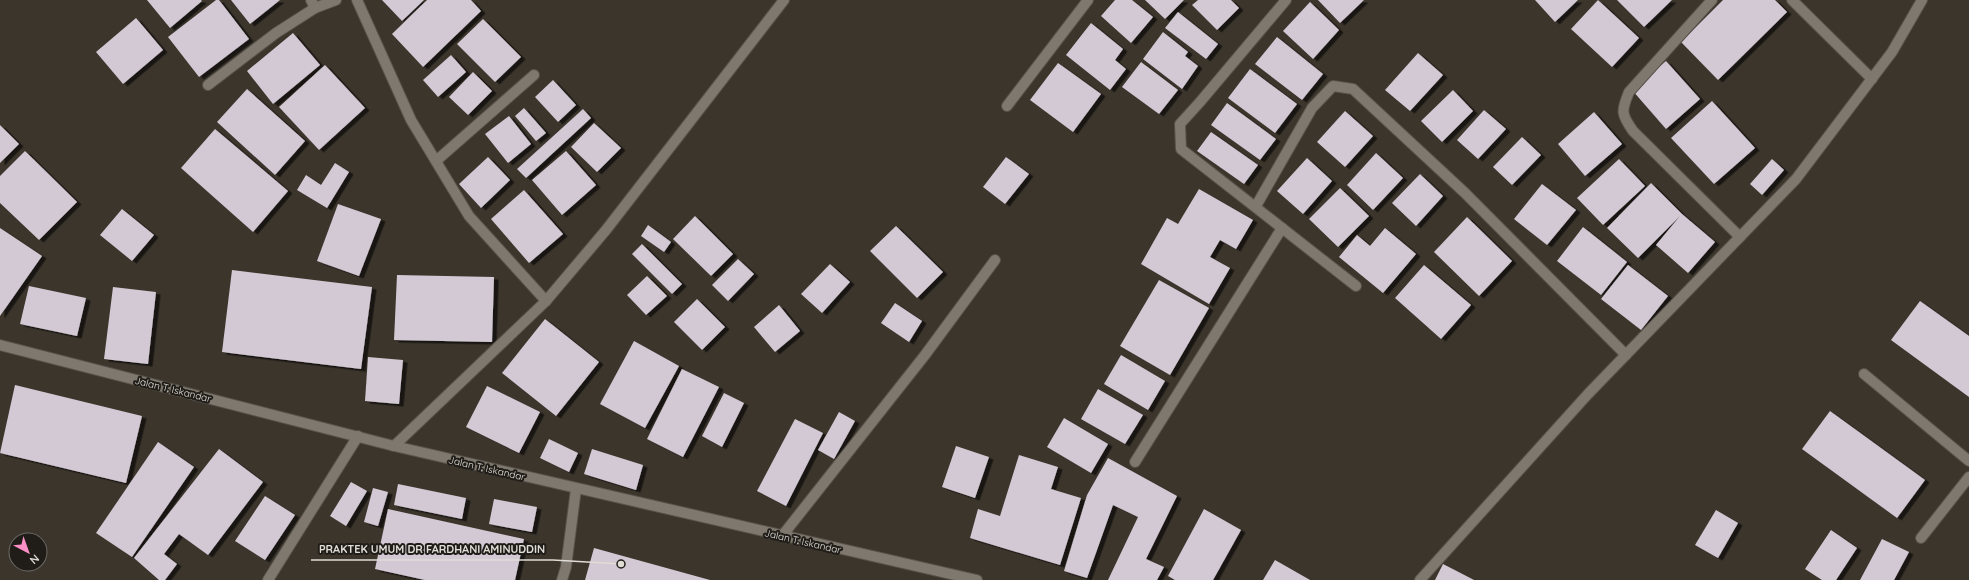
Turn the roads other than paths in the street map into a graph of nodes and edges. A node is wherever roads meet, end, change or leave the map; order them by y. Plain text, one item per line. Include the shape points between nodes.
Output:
1 (336, 0) edge
2 (357, 0) edge
3 (784, 0) edge
4 (1088, 0) edge
5 (1286, 0) edge
6 (1712, 0) edge
7 (1792, 0) edge
8 (1922, 0) edge
9 (313, 4) edge
10 (534, 75) dead end
11 (1872, 79) junction
12 (208, 85) dead end
13 (1007, 106) dead end
14 (436, 161) junction
15 (1256, 206) junction
16 (1282, 228) junction
17 (1740, 237) junction
18 (995, 260) dead end
19 (1356, 286) dead end
20 (546, 301) junction
21 (0, 345) edge
22 (1626, 355) junction
23 (1864, 374) dead end
24 (358, 436) junction
25 (394, 446) junction
26 (1969, 461) edge
27 (1135, 462) dead end
28 (1969, 477) edge
29 (576, 489) junction
30 (782, 536) junction
31 (1921, 538) dead end
32 (268, 580) edge
33 (562, 580) edge
34 (977, 580) edge
35 (1420, 580) edge

1 - 9 street
2 - 14 street via 411,120
3 - 20 street via 606,230
4 - 13 street
5 - 15 street via 1180,124 1181,150
6 - 17 street via 1629,92 1622,109 1624,120 1633,131
7 - 11 street
8 - 11 street via 1892,52
9 - 12 street
10 - 14 street
11 - 17 street via 1796,179
14 - 20 street via 469,216
15 - 16 street
15 - 22 street via 1312,108 1333,86 1353,89 1465,193
16 - 19 street
16 - 27 street
17 - 22 street
18 - 30 street via 925,355
20 - 25 street
21 - 24 street, Jalan T. Iskandar
22 - 35 street
23 - 26 street
24 - 25 street, Jalan T. Iskandar
24 - 32 street
25 - 29 street, Jalan T. Iskandar
28 - 31 street
29 - 30 street, Jalan T. Iskandar
29 - 33 street
30 - 34 street, Jalan T. Iskandar

